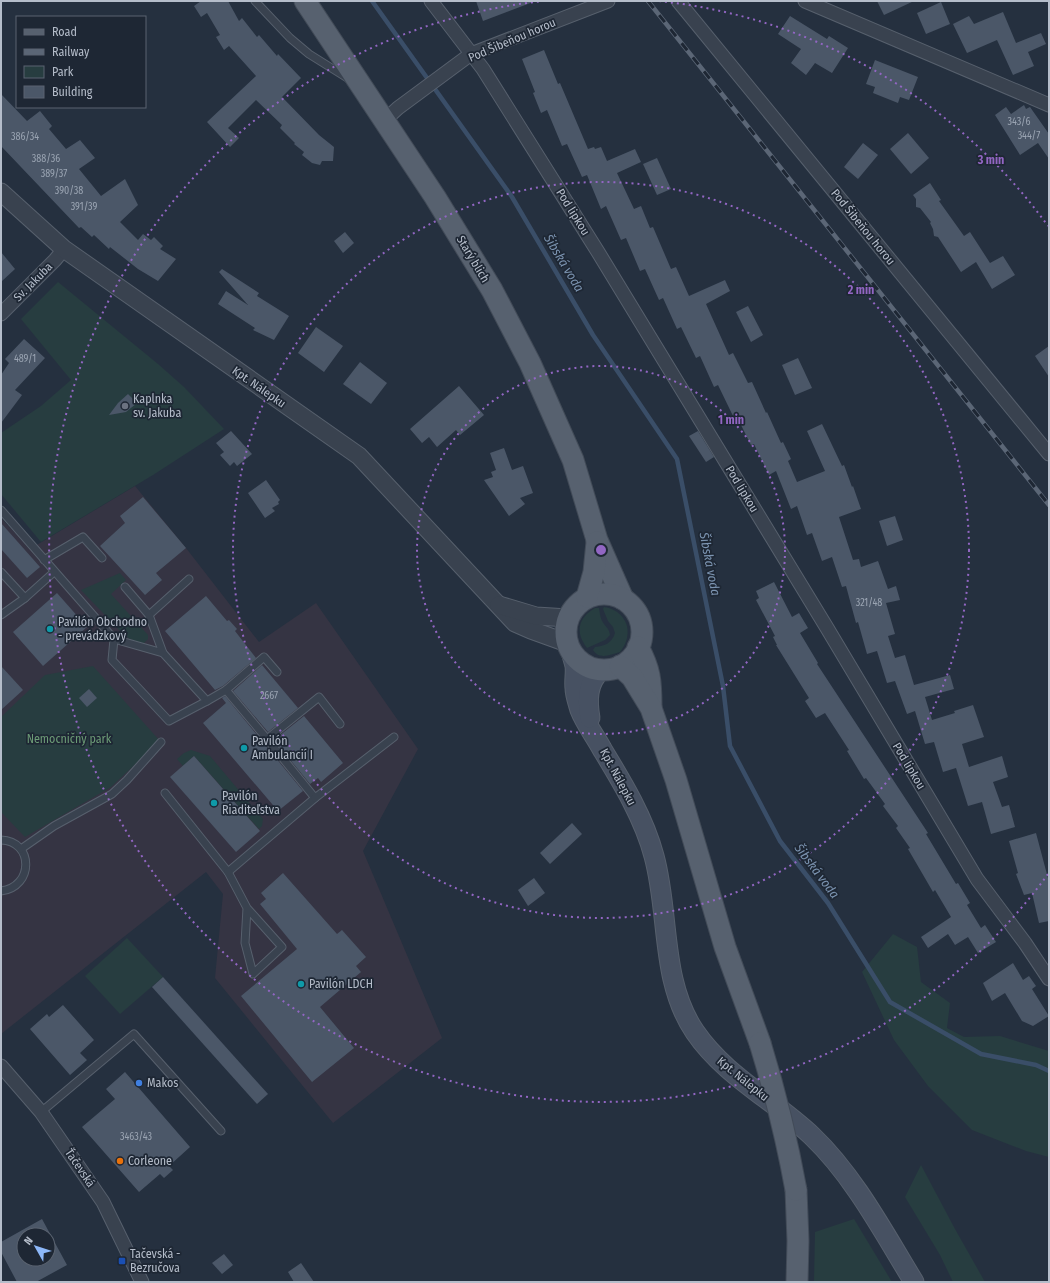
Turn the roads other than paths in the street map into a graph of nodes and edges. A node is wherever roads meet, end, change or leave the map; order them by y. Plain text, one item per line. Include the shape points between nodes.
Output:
1 (255, 1) edge
2 (305, 1) edge
3 (431, 1) edge
4 (608, 1) edge
5 (678, 1) edge
6 (804, 1) edge
7 (471, 54) junction
8 (362, 87) junction
9 (1049, 105) edge
10 (385, 120) junction
11 (1, 192) edge
12 (64, 249) junction
13 (1, 314) edge
14 (1049, 454) edge
15 (1, 510) edge
16 (597, 540) junction
17 (102, 558) dead end
18 (44, 560) junction
19 (1, 572) edge
20 (54, 572) junction
21 (189, 579) dead end
22 (126, 587) dead end
23 (587, 597) junction
24 (25, 598) junction
25 (623, 599) junction
26 (497, 604) junction
27 (149, 614) junction
28 (1, 615) edge
29 (568, 618) junction
30 (114, 639) junction
31 (569, 647) junction
32 (638, 647) junction
33 (164, 653) junction
34 (611, 668) junction
35 (276, 672) dead end
36 (226, 690) junction
37 (207, 701) junction
38 (651, 708) junction
39 (340, 724) dead end
40 (592, 731) junction
41 (394, 737) dead end
42 (266, 739) junction
43 (161, 742) dead end
44 (165, 794) dead end
45 (315, 798) junction
46 (1, 840) edge
47 (21, 849) junction
48 (228, 872) junction
49 (1, 891) edge
50 (247, 908) junction
51 (1049, 980) edge
52 (2, 1069) edge
53 (41, 1112) junction
54 (222, 1131) dead end
55 (142, 1282) edge
56 (797, 1282) edge
57 (914, 1282) edge

1 - 8 lane via 290,38 332,70
2 - 8 main road, Starý blich
3 - 7 street, Pod lipkou
4 - 7 street, Pod Šibeňou horou
5 - 14 street, Pod Šibeňou horou
6 - 9 street
7 - 10 street, Pod Šibeňou horou
7 - 51 street, Pod lipkou via 483,69 602,259 977,879
8 - 10 main road, Starý blich
10 - 16 main road, Starý blich via 492,290 530,363 573,460
11 - 12 street, Kpt. Nálepku
12 - 13 street, Sv. Jakuba
12 - 26 street, Kpt. Nálepku via 360,456
15 - 18 lane
16 - 23 main road, Starý blich via 594,572
16 - 25 main road, Starý blich
17 - 18 lane via 83,537
18 - 20 lane
19 - 24 lane
20 - 24 lane
20 - 30 lane
21 - 27 lane
22 - 27 lane
23 - 25 main road via 612,594
23 - 29 main road via 579,602
24 - 28 lane
25 - 32 main road via 632,606 642,626 642,637
26 - 29 street via 536,616
26 - 31 street, Kpt. Nálepku via 515,623
27 - 33 lane
29 - 31 main road via 566,635
30 - 33 lane
30 - 37 lane via 112,660 169,721
31 - 34 main road via 579,661 589,667
31 - 40 main road, Kpt. Nálepku via 576,667 575,688 581,711
32 - 34 main road via 634,655
32 - 38 main road via 647,663 651,683
33 - 37 lane
34 - 38 main road via 632,677
34 - 40 main road, Kpt. Nálepku via 595,676 590,687 588,703
35 - 36 lane via 264,657
36 - 37 lane
36 - 42 lane
38 - 56 main road, bridge via 676,780 725,947 760,1042 782,1119 796,1190
39 - 42 lane via 319,697
40 - 57 main road, Kpt. Nálepku via 626,791 654,856 675,984 694,1031 732,1072 791,1118 836,1161
41 - 45 lane
42 - 45 lane
43 - 47 lane via 112,794 54,826
44 - 48 lane
45 - 48 lane
46 - 47 lane via 14,843
47 - 49 lane via 25,857 25,874 15,887
48 - 50 lane
50 - 50 lane via 245,943 253,974 282,946
52 - 53 street, Ťačevská
53 - 54 lane via 134,1034
53 - 55 street, Ťačevská via 103,1202

